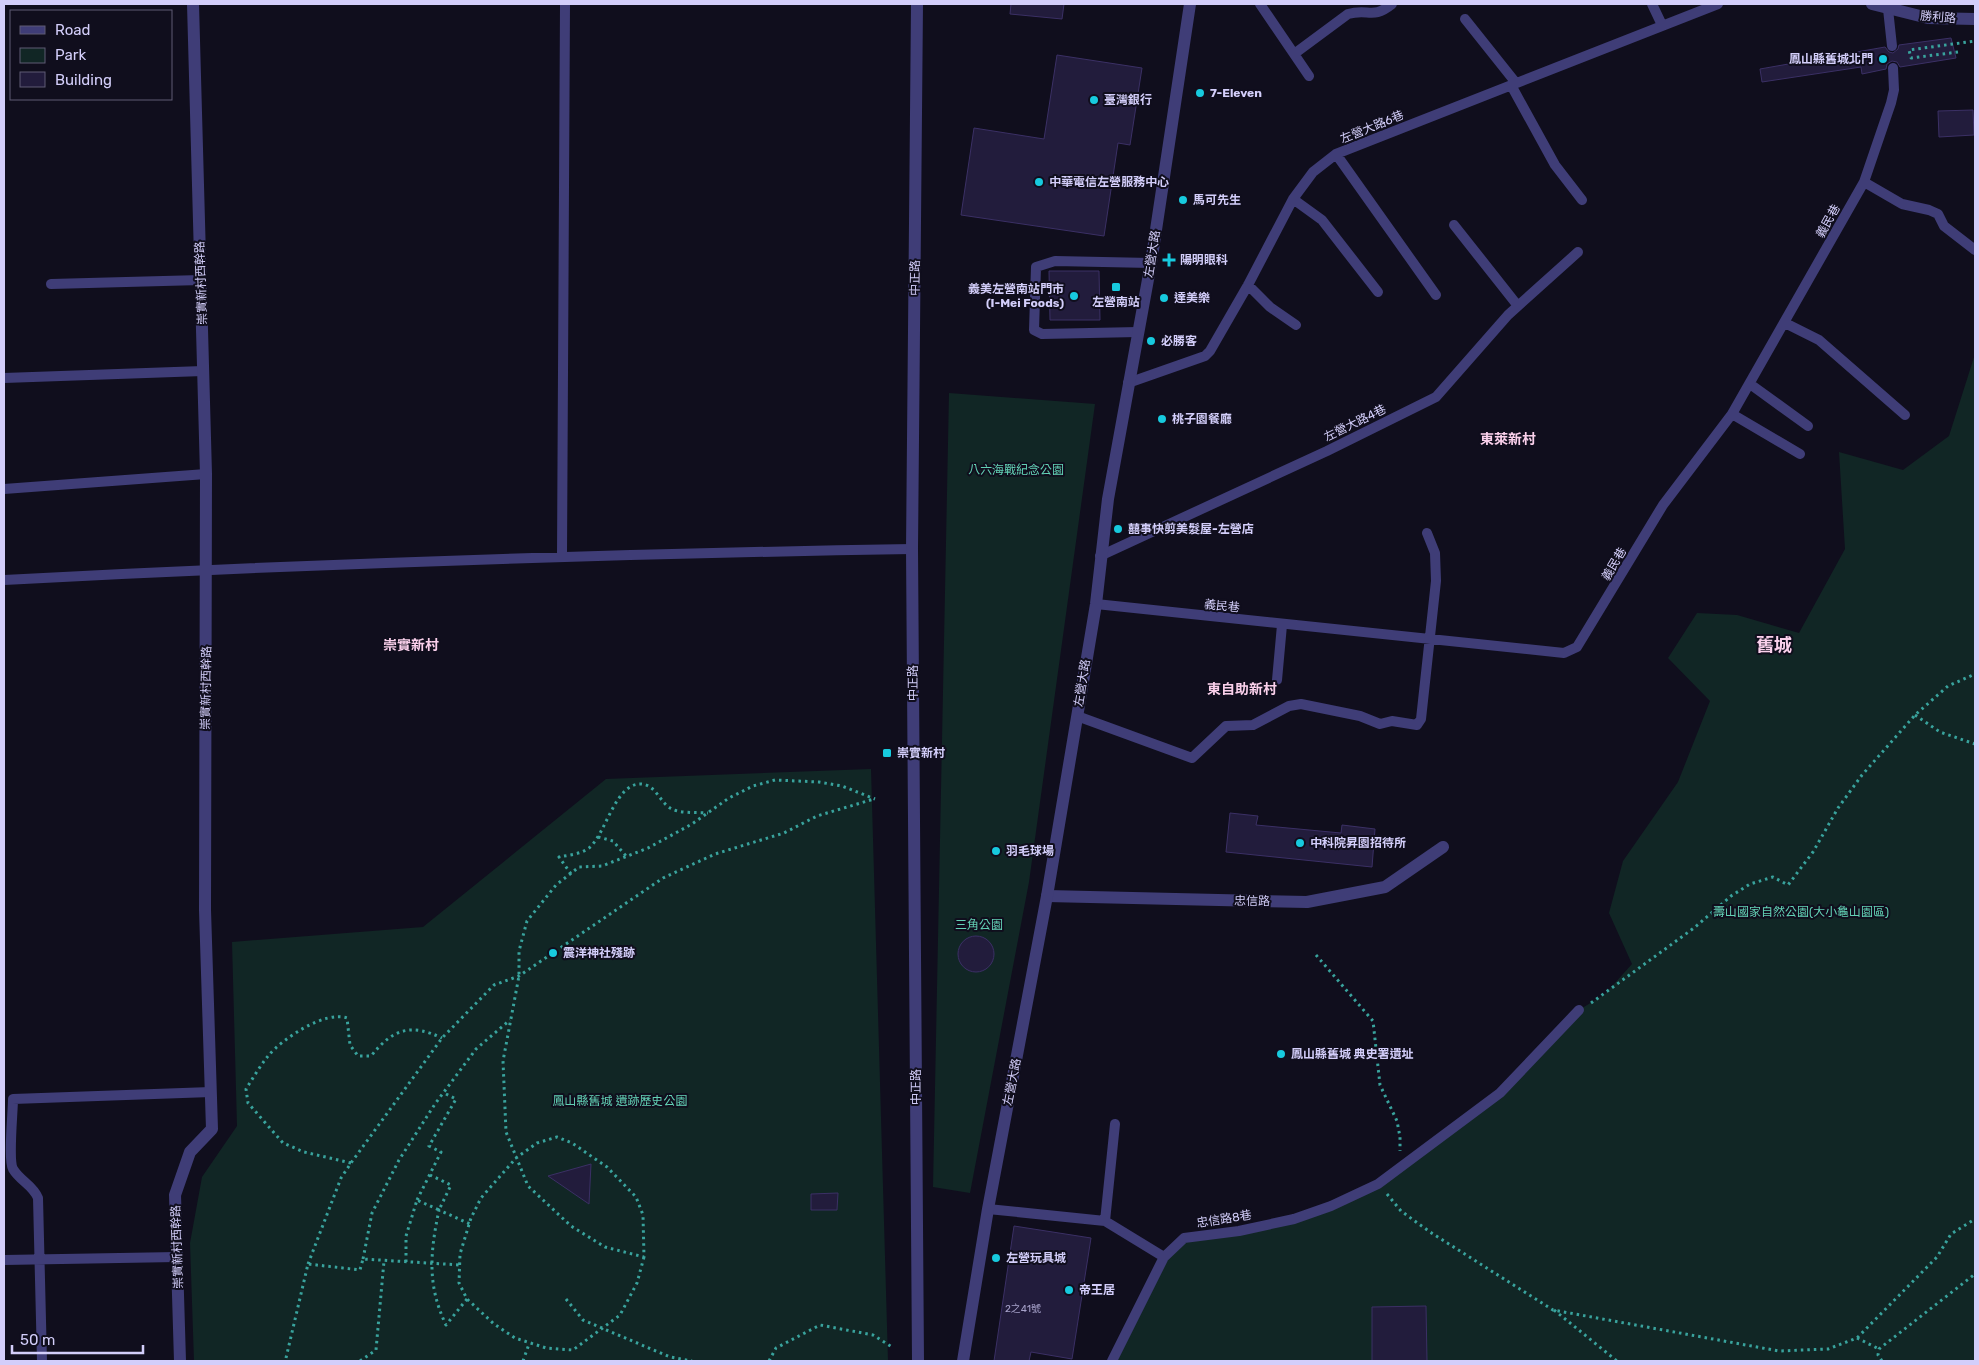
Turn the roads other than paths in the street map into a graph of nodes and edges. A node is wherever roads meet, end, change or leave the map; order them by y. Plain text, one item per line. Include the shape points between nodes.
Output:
1 (193, 4) edge
2 (565, 4) edge
3 (917, 4) edge
4 (1190, 4) edge
5 (1260, 4) edge
6 (1392, 4) edge
7 (1652, 4) edge
8 (1718, 4) edge
9 (1872, 4) edge
10 (1888, 9) junction
11 (1465, 18) dead end
12 (1975, 19) edge
13 (1662, 25) junction
14 (1892, 46) dead end
15 (1294, 54) junction
16 (1893, 68) dead end
17 (1309, 76) dead end
18 (1513, 84) junction
19 (1336, 154) junction
20 (1864, 182) junction
21 (1293, 199) junction
22 (1582, 200) dead end
23 (1454, 225) dead end
24 (1975, 250) edge
25 (1578, 252) dead end
26 (1151, 263) junction
27 (201, 280) junction
28 (51, 284) dead end
29 (1248, 285) junction
30 (1378, 292) dead end
31 (1436, 295) dead end
32 (1518, 306) junction
33 (1785, 323) junction
34 (1296, 325) dead end
35 (1138, 332) junction
36 (203, 371) junction
37 (4, 378) edge
38 (1128, 383) junction
39 (1750, 384) junction
40 (1732, 414) junction
41 (1905, 415) dead end
42 (1808, 426) dead end
43 (1800, 454) dead end
44 (206, 474) junction
45 (4, 489) edge
46 (1427, 533) dead end
47 (912, 549) junction
48 (562, 556) junction
49 (1100, 556) junction
50 (208, 569) junction
51 (4, 580) edge
52 (1096, 604) junction
53 (1282, 625) junction
54 (1429, 640) junction
55 (1277, 680) dead end
56 (1077, 716) junction
57 (1443, 847) dead end
58 (1047, 896) junction
59 (1579, 1010) road end
60 (211, 1092) junction
61 (1115, 1124) dead end
62 (988, 1209) junction
63 (1105, 1221) junction
64 (178, 1257) junction
65 (1164, 1257) junction
66 (4, 1260) edge
67 (39, 1260) junction
68 (42, 1361) edge
69 (180, 1361) edge
70 (918, 1361) edge
71 (963, 1361) edge
72 (1112, 1361) edge

1 - 27 street, 崇實新村西幹路
2 - 48 lane
3 - 47 street, 中正路
4 - 26 street, 左營大路
5 - 15 lane
6 - 15 lane via 1375,14 1348,14
7 - 13 lane
8 - 13 lane, 左營大路6巷
9 - 10 street, 勝利路
10 - 12 street, 勝利路 via 1928,18
10 - 14 lane
11 - 18 lane
13 - 18 lane, 左營大路6巷
15 - 17 lane
16 - 20 lane, 義民巷 via 1891,103
18 - 19 lane, 左營大路6巷
18 - 22 lane via 1555,165
19 - 21 lane, 左營大路6巷 via 1313,172
19 - 31 lane
20 - 24 lane via 1902,204 1938,214 1944,226
20 - 33 lane, 義民巷
21 - 29 lane, 左營大路6巷
21 - 30 lane via 1322,220
23 - 32 lane
25 - 32 lane, 左營大路4巷
26 - 35 street, 左營大路
26 - 35 lane via 1055,261 1036,267 1034,330 1042,334
27 - 28 lane
27 - 36 street, 崇實新村西幹路
29 - 34 lane via 1270,307
29 - 38 lane, 左營大路6巷 via 1205,356
32 - 49 lane, 左營大路4巷 via 1436,397
33 - 39 lane, 義民巷
33 - 41 lane via 1819,340
35 - 38 street, 左營大路
36 - 37 lane
36 - 44 street, 崇實新村西幹路
38 - 49 street, 左營大路
39 - 40 lane, 義民巷
39 - 42 lane
40 - 43 lane
40 - 54 lane, 義民巷 via 1663,505 1577,647 1564,653
44 - 45 lane
44 - 50 street, 崇實新村西幹路
46 - 54 lane via 1435,553 1436,581
47 - 48 lane
47 - 70 street, 中正路
48 - 50 lane
49 - 52 street, 左營大路
50 - 51 lane
50 - 60 street, 崇實新村西幹路 via 205,910
52 - 53 lane, 義民巷
52 - 56 street, 左營大路
53 - 54 lane, 義民巷
53 - 55 lane
54 - 56 lane via 1421,719 1417,725 1392,721 1380,724 1301,704 1289,706 1254,725 1226,726 1192,758
56 - 58 street, 左營大路
57 - 58 street, 忠信路 via 1385,887 1307,902
58 - 62 street, 左營大路
59 - 65 lane, 忠信路8巷 via 1500,1093 1378,1184 1332,1206 1294,1219 1184,1238
60 - 64 street, 崇實新村西幹路 via 212,1129 190,1152 175,1195
60 - 67 lane via 13,1099 12,1165 22,1180 35,1190 38,1198
61 - 63 lane
62 - 63 lane
62 - 71 street, 左營大路
63 - 65 lane
64 - 67 lane
64 - 69 street, 崇實新村西幹路
65 - 72 lane, 忠信路8巷
66 - 67 lane
67 - 68 lane

